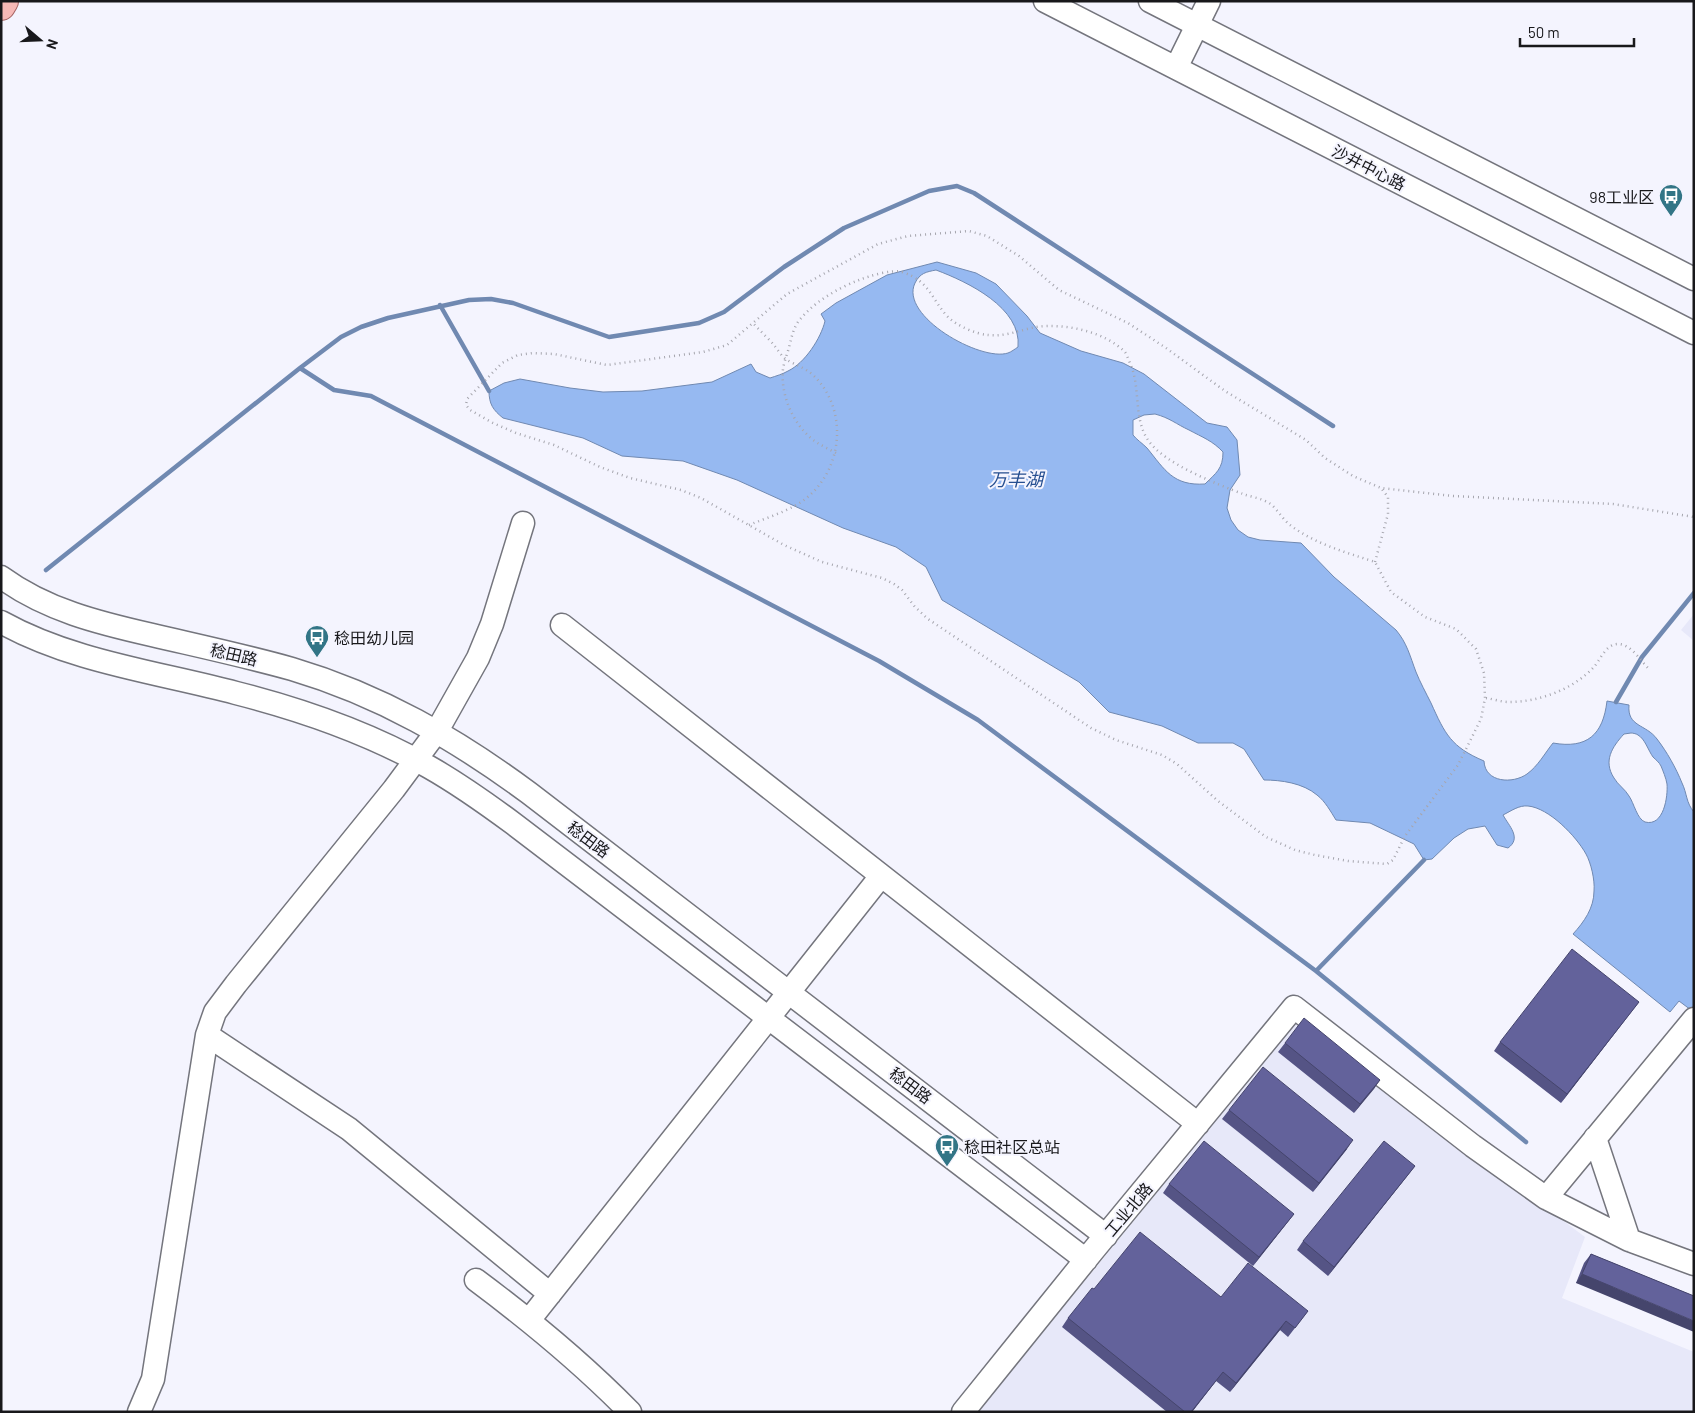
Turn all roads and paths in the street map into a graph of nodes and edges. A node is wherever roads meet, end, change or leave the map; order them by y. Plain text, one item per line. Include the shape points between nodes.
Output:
1 (4, 1) edge
2 (1045, 1) edge
3 (1150, 1) edge
4 (1209, 1) edge
5 (1, 6) edge
6 (1197, 26) junction
7 (1176, 68) junction
8 (1694, 279) edge
9 (753, 323) junction
10 (1694, 333) edge
11 (786, 359) junction
12 (836, 453) junction
13 (1381, 488) junction
14 (1694, 517) edge
15 (523, 523) dead end
16 (748, 525) junction
17 (1375, 562) junction
18 (1, 578) edge
19 (1, 622) edge
20 (562, 625) dead end
21 (1649, 669) dead end
22 (1485, 698) junction
23 (438, 731) junction
24 (416, 760) junction
25 (880, 876) junction
26 (789, 992) junction
27 (768, 1018) junction
28 (1694, 1018) edge
29 (207, 1035) junction
30 (1198, 1124) junction
31 (1595, 1138) junction
32 (1546, 1198) junction
33 (1106, 1236) junction
34 (1629, 1240) junction
35 (1086, 1260) junction
36 (1694, 1264) edge
37 (476, 1280) dead end
38 (550, 1294) junction
39 (530, 1320) junction
40 (140, 1412) edge
41 (630, 1412) edge
42 (963, 1412) edge

1 - 5 main road
2 - 7 street, 沙井中心路
3 - 6 street
4 - 6 street
6 - 7 street
6 - 8 street
7 - 10 street, 沙井中心路
9 - 11 path
9 - 13 path via 787,294 878,244 908,236 969,230 987,236 1019,256 1059,290 1128,323 1225,391 1306,440 1325,458 1353,476
9 - 16 path via 727,345 644,361 607,365 554,354 518,355 502,363 466,399 470,410 493,423 554,445 600,468 701,498
11 - 12 path via 813,376 826,392 837,425
11 - 12 path via 783,369 785,397 796,422 815,442
11 - 17 path via 794,329 817,304 844,286 872,275 900,271 924,284 950,319 963,327 988,335 1036,327 1068,328 1093,334 1126,353 1137,385 1140,422 1156,450 1193,474 1269,503 1289,524 1325,546
12 - 16 path via 816,490 801,502
13 - 14 path via 1453,496 1613,504
13 - 17 path via 1388,497 1388,514
15 - 23 street via 492,624 478,658
16 - 22 path via 822,562 894,584 928,619 1090,728 1162,754 1266,837 1294,850 1315,855 1387,864 1393,860 1405,836 1458,765 1481,719
17 - 22 path via 1391,592 1425,617 1456,630 1476,649 1484,673
18 - 23 street, 稔田路 via 44,603 85,618 326,679
19 - 24 street, 稔田路 via 36,639 86,656 234,692 314,716
20 - 25 street
21 - 22 path via 1630,649 1624,645 1613,645 1594,668 1572,685 1553,693 1531,700 1508,702
23 - 24 street
23 - 26 street, 稔田路 via 523,788
24 - 27 street, 稔田路 via 507,819
24 - 29 street via 236,984 216,1012
25 - 26 street
25 - 30 street
26 - 27 street
26 - 33 street, 稔田路
27 - 35 street, 稔田路
27 - 38 street
28 - 31 street
29 - 38 street via 349,1130
29 - 40 street via 153,1379
30 - 32 street, 工业北路 via 1294,1007 1473,1146
30 - 33 street, 工业北路
31 - 32 street
31 - 34 street
32 - 34 street
33 - 35 street, 工业北路
34 - 36 street
35 - 42 street, 工业北路
37 - 39 street
38 - 39 street
39 - 41 street via 600,1381

